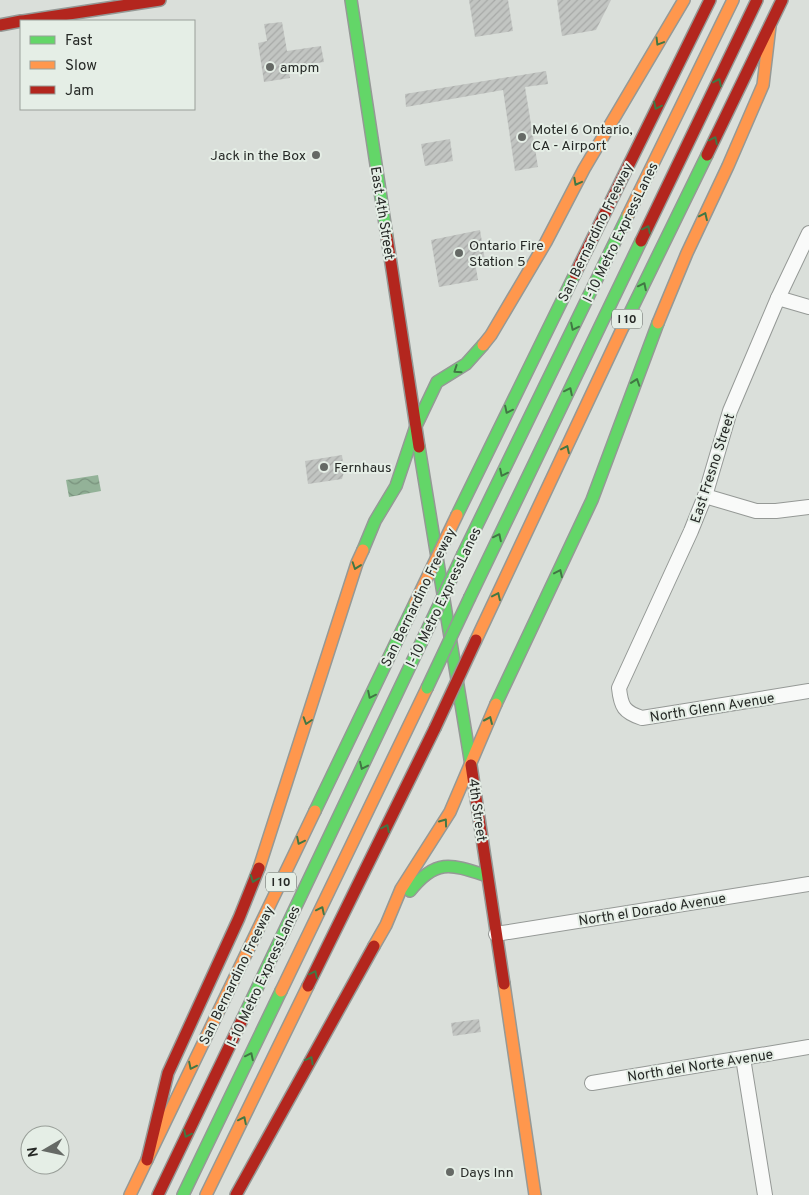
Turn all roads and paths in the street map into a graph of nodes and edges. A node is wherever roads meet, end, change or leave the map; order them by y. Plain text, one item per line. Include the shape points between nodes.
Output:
1 (351, 0) edge
2 (684, 0) edge
3 (710, 0) edge
4 (733, 0) edge
5 (757, 0) edge
6 (782, 0) edge
7 (152, 1) edge
8 (28, 20) edge
9 (20, 21) edge
10 (0, 25) edge
11 (770, 26) junction
12 (809, 233) edge
13 (778, 298) junction
14 (809, 307) edge
15 (416, 426) junction
16 (705, 496) junction
17 (809, 507) edge
18 (809, 691) edge
19 (621, 702) joint
20 (471, 765) junction
21 (487, 876) junction
22 (809, 884) edge
23 (386, 925) junction
24 (496, 934) junction
25 (809, 1047) edge
26 (744, 1058) junction
27 (592, 1083) dead end
28 (147, 1160) junction
29 (130, 1195) edge
30 (158, 1195) edge
31 (184, 1195) edge
32 (206, 1195) edge
33 (236, 1195) edge
34 (535, 1195) edge
35 (765, 1195) edge

1 - 15 main road, East 4th Street
2 -> 15 main road via 491,335 466,364 437,382
3 -> 28 main road, San Bernardino Freeway / I 10, bridge via 457,515
4 -> 30 main road, I-10 Metro ExpressLanes, bridge via 463,554
31 -> 5 main road, I-10 Metro ExpressLanes, bridge
6 - 11 main road, I 10
7 - 8 main road
9 - 10 main road
20 -> 11 main road via 488,721 592,500 686,253 763,85
32 -> 11 main road, I 10, bridge via 435,728 628,317
12 - 13 street, East Fresno Street
13 - 14 street
13 - 16 street, East Fresno Street via 730,411
15 - 20 main road, 4th Street
15 -> 28 main road via 396,486 357,563 260,865 168,1073
16 - 17 street via 756,511
16 - 19 street, East Fresno Street via 619,688
18 - 19 street, North Glenn Avenue via 642,718 628,714
20 - 21 main road, 4th Street
23 -> 20 main road via 401,889 450,812
21 - 23 main road via 454,865 428,871
21 - 24 main road, 4th Street
22 - 24 street, North el Dorado Avenue
33 -> 23 main road
24 - 34 main road, 4th Street
25 - 26 street, North del Norte Avenue
26 - 27 street, North del Norte Avenue
26 - 35 street
28 - 29 main road, San Bernardino Freeway / I 10

